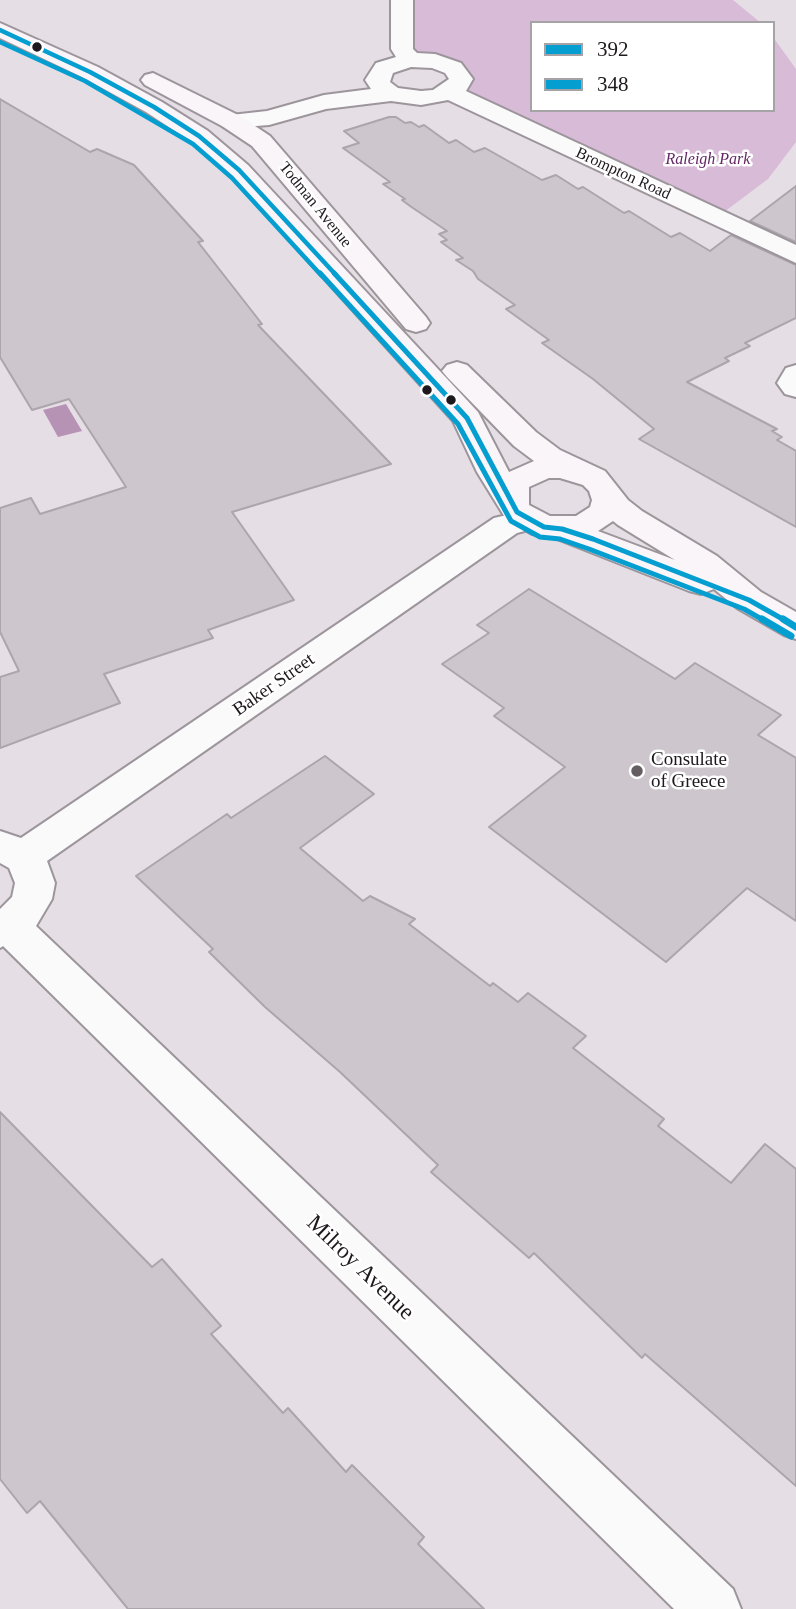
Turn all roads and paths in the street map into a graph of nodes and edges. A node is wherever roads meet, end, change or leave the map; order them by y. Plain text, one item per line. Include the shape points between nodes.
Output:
1 (402, 0) edge
2 (4, 20) edge
3 (410, 60) junction
4 (386, 83) junction
5 (123, 90) junction
6 (450, 92) junction
7 (231, 121) junction
8 (255, 187) junction
9 (796, 254) edge
10 (796, 374) edge
11 (796, 388) edge
12 (591, 480) junction
13 (519, 511) junction
14 (562, 529) junction
15 (749, 600) junction
16 (796, 627) edge
17 (11, 851) edge
18 (5, 929) edge
19 (713, 1609) edge

1 - 3 street via 402,49
2 - 5 main road, Todman Avenue
2 - 7 main road, Todman Avenue
3 - 4 street via 389,65
3 - 6 street via 435,61 453,68 461,79
4 - 6 street via 421,98
4 - 7 street via 269,118
5 - 7 main road via 152,97 192,116
5 - 8 main road, Todman Avenue via 199,136
6 - 9 street, Brompton Road
7 - 8 main road via 224,127 224,136 250,164
7 - 12 main road, Todman Avenue via 275,155 476,393 525,439
8 - 13 main road, Todman Avenue via 467,418
10 - 11 street via 792,383
12 - 13 main road via 562,468 529,473 511,490
12 - 14 main road via 608,500 605,511 595,520
12 - 15 main road, Todman Avenue via 629,518 705,564
13 - 14 main road via 544,527
13 - 17 street, Baker Street via 506,525
14 - 15 main road, Todman Avenue
15 - 16 main road, Todman Avenue
17 - 18 street via 32,869 35,883 24,913
18 - 19 street, Milroy Avenue

